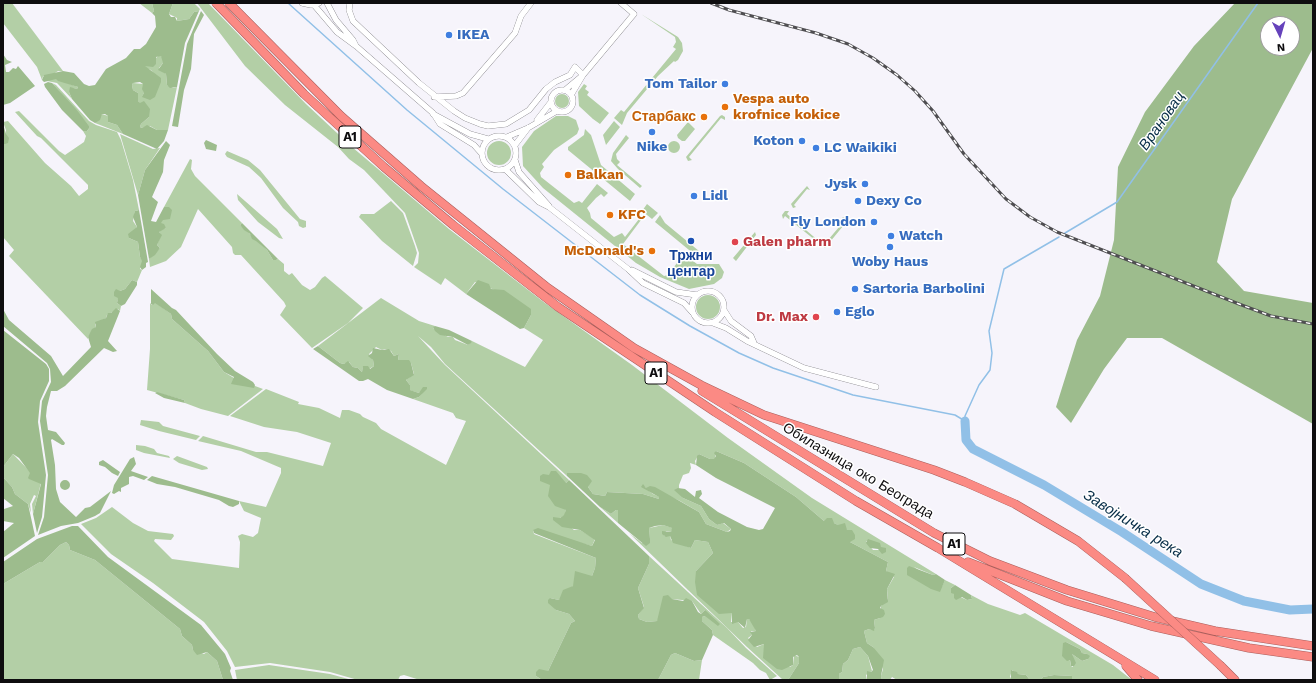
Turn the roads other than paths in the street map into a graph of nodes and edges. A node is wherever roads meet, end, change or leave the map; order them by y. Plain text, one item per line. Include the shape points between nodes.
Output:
1 (216, 3) edge
2 (229, 3) edge
3 (302, 3) edge
4 (327, 3) edge
5 (350, 3) edge
6 (531, 3) edge
7 (620, 3) edge
8 (317, 4) edge
9 (356, 46) junction
10 (583, 75) junction
11 (565, 90) junction
12 (571, 95) junction
13 (434, 97) junction
14 (551, 102) junction
15 (557, 110) junction
16 (432, 113) junction
17 (536, 122) junction
18 (528, 128) junction
19 (507, 137) junction
20 (488, 139) junction
21 (515, 146) junction
22 (482, 154) junction
23 (515, 160) junction
24 (505, 169) junction
25 (549, 207) junction
26 (628, 268) junction
27 (697, 295) junction
28 (724, 310) junction
29 (692, 312) junction
30 (713, 323) junction
31 (754, 342) junction
32 (634, 348) junction
33 (876, 387) dead end
34 (938, 548) junction
35 (1313, 646) edge
36 (1313, 657) edge
37 (1122, 661) junction
38 (1235, 679) edge
39 (1138, 680) edge
40 (1155, 680) edge

1 - 34 highway, A1 via 335,123 453,226 525,283 715,412 856,501
2 - 32 highway, A1 via 341,116 421,186 548,288
3 - 8 street
4 - 9 street via 336,20
5 - 13 street via 349,10 353,21
6 - 13 street via 521,16 515,33 463,93
7 - 10 street via 634,14
8 - 9 street via 337,32
9 - 16 street
10 - 11 street
10 - 12 street
10 - 13 street via 575,67 570,75 546,89 519,118 500,125 488,126 471,121
11 - 12 street
11 - 14 street via 555,92
12 - 15 street via 570,108 565,111
14 - 15 street
14 - 17 street
15 - 17 street
16 - 20 street via 470,134
16 - 22 street via 440,124 474,145
17 - 18 street
18 - 19 street
18 - 21 street
19 - 20 street via 497,136
19 - 21 street
20 - 22 street
21 - 23 street
22 - 24 street via 485,163 492,168
23 - 24 street
23 - 25 street via 519,172
24 - 25 street via 535,198
25 - 26 street
26 - 27 street via 676,292
26 - 29 street via 643,283 684,303
27 - 28 street via 707,291 718,294 724,303
27 - 29 street via 693,301
28 - 30 street via 719,320
28 - 31 street via 731,321 751,336
29 - 30 street via 702,323
30 - 31 street
31 - 33 street via 804,368
32 - 35 highway, Обилазница око Београда / A1 via 934,533 990,561 1067,590 1155,617 1215,631
32 - 38 highway, bridge via 701,385 764,415 934,470 1015,504 1078,542 1125,578
34 - 36 highway, A1 via 1032,588 1112,615 1204,639
34 - 37 highway
37 - 39 highway
37 - 40 highway

